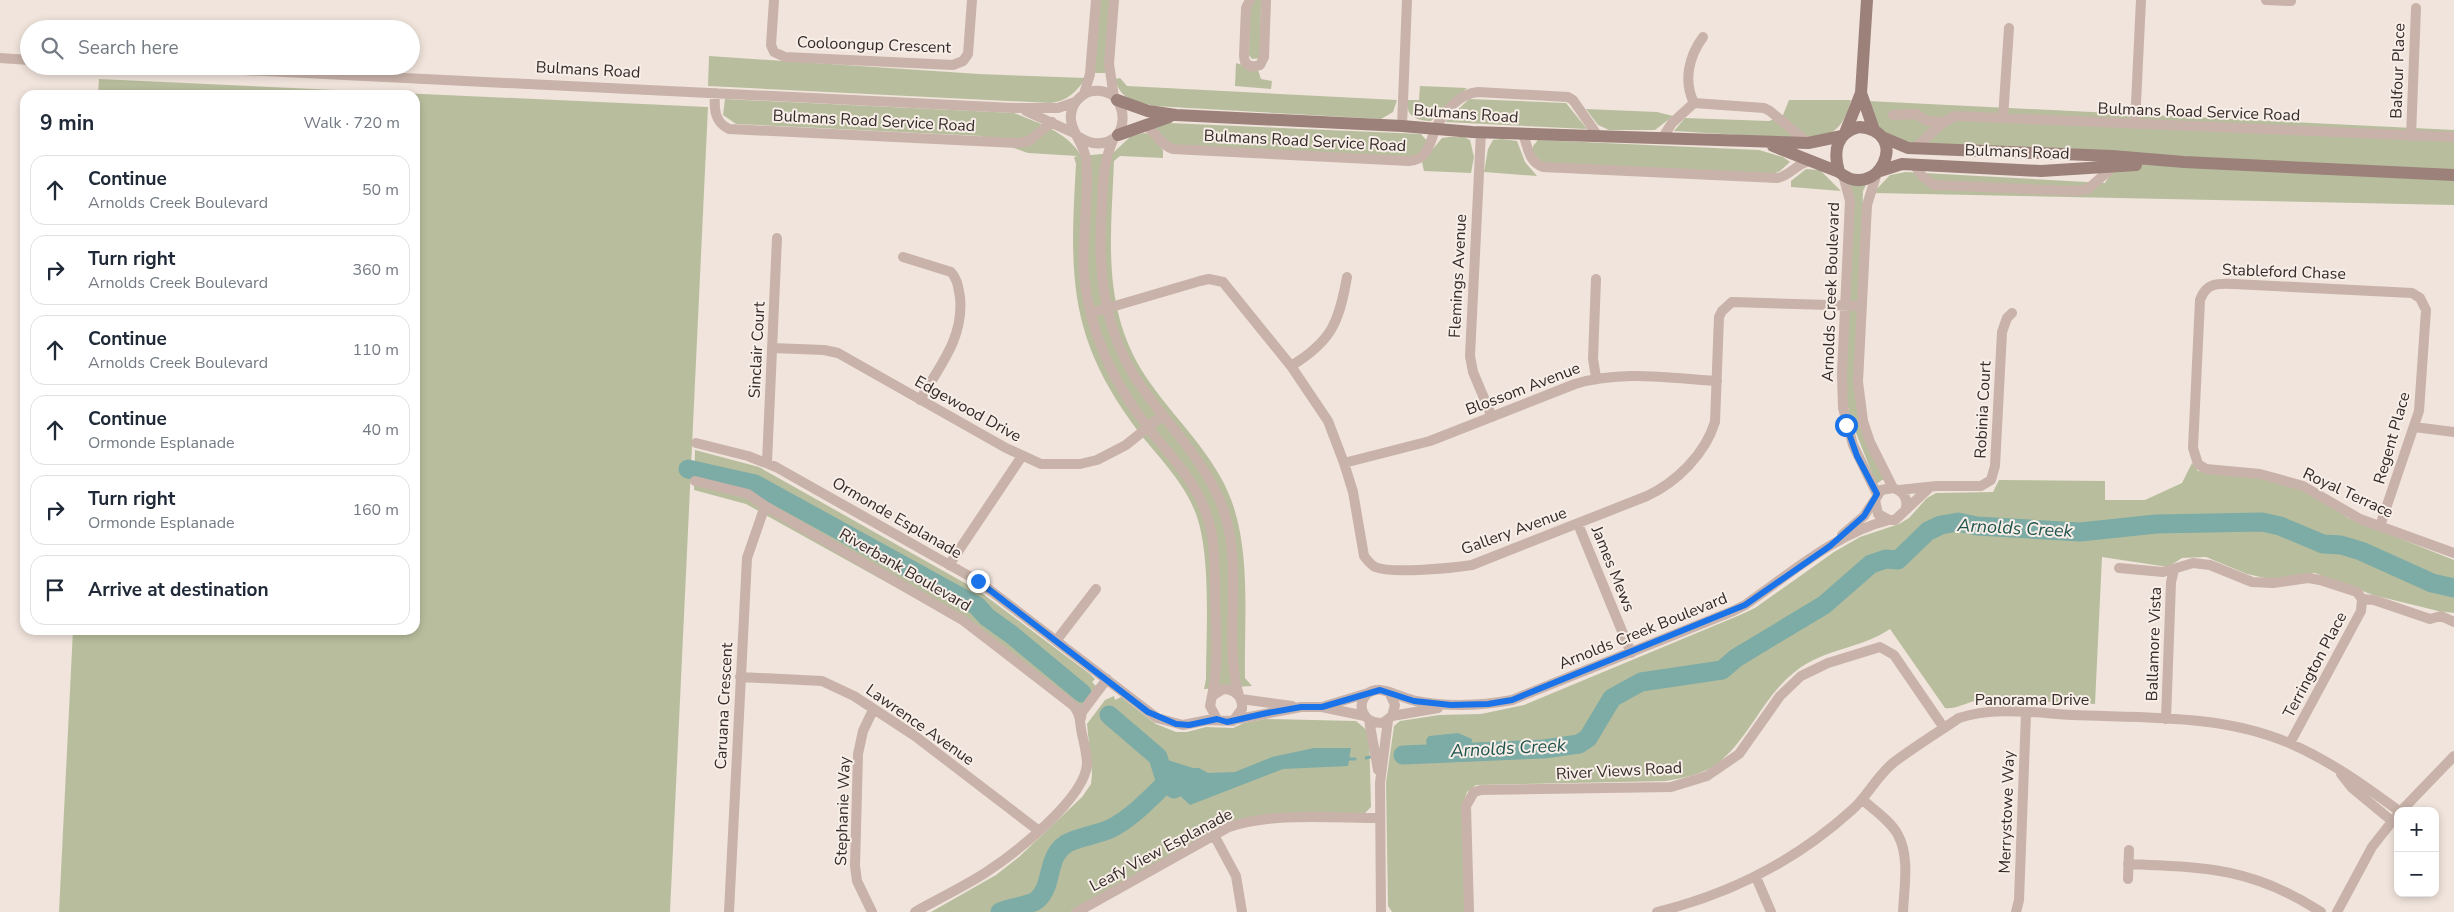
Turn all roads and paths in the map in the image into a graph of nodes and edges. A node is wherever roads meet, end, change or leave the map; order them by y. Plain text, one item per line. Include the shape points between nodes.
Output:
1 (774, 0) edge
2 (972, 0) edge
3 (1096, 0) edge
4 (1114, 0) edge
5 (1250, 0) edge
6 (1266, 0) edge
7 (1408, 0) edge
8 (1867, 0) edge
9 (2141, 0) edge
10 (2266, 0) edge
11 (2291, 0) edge
12 (2416, 8) dead end
13 (2009, 28) dead end
14 (1703, 37) dead end
15 (0, 58) edge
16 (20, 59) edge
17 (346, 75) edge
18 (715, 93) junction
19 (1861, 93) junction
20 (1084, 94) junction
21 (1116, 99) junction
22 (1075, 102) junction
23 (1694, 103) junction
24 (1013, 108) junction
25 (1176, 115) junction
26 (1893, 115) dead end
27 (2003, 118) junction
28 (1927, 121) junction
29 (1052, 122) junction
30 (1944, 122) junction
31 (2135, 124) junction
32 (1145, 125) junction
33 (1402, 126) junction
34 (1435, 130) junction
35 (1481, 132) junction
36 (1523, 134) junction
37 (1843, 134) junction
38 (1878, 134) junction
39 (1078, 136) junction
40 (1116, 136) junction
41 (1598, 136) junction
42 (1929, 136) junction
43 (2411, 136) junction
44 (1663, 137) junction
45 (2454, 137) edge
46 (1754, 141) junction
47 (1808, 143) junction
48 (1915, 148) junction
49 (1812, 161) junction
50 (2184, 162) junction
51 (1914, 164) junction
52 (2115, 166) junction
53 (1878, 172) junction
54 (1841, 173) junction
55 (2454, 175) edge
56 (777, 238) dead end
57 (903, 257) dead end
58 (1347, 277) dead end
59 (1596, 279) dead end
60 (2420, 298) joint
61 (1845, 305) junction
62 (1862, 306) junction
63 (1108, 308) junction
64 (1091, 313) junction
65 (2012, 313) dead end
66 (772, 348) junction
67 (1291, 366) junction
68 (1596, 377) junction
69 (1717, 381) junction
70 (920, 400) junction
71 (1163, 415) junction
72 (1492, 416) junction
73 (2414, 427) junction
74 (1148, 428) junction
75 (2454, 432) edge
76 (696, 443) dead end
77 (1022, 456) junction
78 (767, 462) junction
79 (1344, 463) junction
80 (2198, 464) joint
81 (695, 481) dead end
82 (1933, 486) junction
83 (1896, 489) junction
84 (1876, 497) junction
85 (765, 506) junction
86 (1906, 508) junction
87 (1889, 520) junction
88 (1578, 524) junction
89 (2380, 526) junction
90 (1830, 546) junction
91 (2454, 553) edge
92 (949, 565) junction
93 (2119, 568) dead end
94 (2174, 570) junction
95 (1096, 589) dead end
96 (2362, 600) junction
97 (2454, 622) edge
98 (1056, 640) junction
99 (1631, 653) junction
100 (740, 677) junction
101 (1107, 679) junction
102 (1368, 693) junction
103 (1390, 694) junction
104 (1240, 698) junction
105 (1211, 699) junction
106 (1451, 705) junction
107 (1301, 707) junction
108 (1322, 707) junction
109 (873, 710) junction
110 (2026, 713) junction
111 (1081, 718) junction
112 (1367, 718) junction
113 (1390, 718) junction
114 (1217, 719) junction
115 (2166, 719) junction
116 (1233, 721) junction
117 (1194, 724) junction
118 (1944, 728) junction
119 (2290, 743) junction
120 (2454, 756) edge
121 (2339, 771) junction
122 (1380, 784) junction
123 (1863, 800) junction
124 (2394, 807) edge
125 (2404, 807) edge
126 (2394, 817) edge
127 (1380, 818) junction
128 (2394, 819) edge
129 (1039, 830) junction
130 (1214, 835) junction
131 (2129, 850) dead end
132 (2128, 864) junction
133 (1756, 877) junction
134 (2128, 879) dead end
135 (729, 912) edge
136 (872, 912) edge
137 (915, 912) edge
138 (1077, 912) edge
139 (1242, 912) edge
140 (1381, 912) edge
141 (1469, 912) edge
142 (1657, 912) edge
143 (1771, 912) edge
144 (1903, 912) edge
145 (2016, 912) edge
146 (2320, 912) edge
147 (2338, 912) edge

1 - 2 street, Cooloongup Crescent via 771,45 774,52 785,57 953,65 963,61 968,54
3 - 20 street via 1090,74
4 - 21 street via 1109,64
5 - 6 street via 1246,8 1244,56 1251,67 1260,65 1264,57
7 - 33 street
8 - 19 street
9 - 31 street
10 - 11 street
12 - 43 street, Balfour Place
13 - 27 street
14 - 23 street via 1690,61 1688,92
15 - 16 street
17 - 18 street, Bulmans Road
18 - 24 street, Bulmans Road
18 - 29 street, Bulmans Road Service Road via 716,115 719,122 729,129 1017,143 1029,141
19 - 37 street
19 - 38 street
20 - 21 street via 1100,91
20 - 22 street
21 - 25 street, Bulmans Road via 1148,111
21 - 40 street via 1124,118
22 - 24 street, Bulmans Road via 1058,108
22 - 39 street via 1070,118
23 - 44 street via 1672,123
23 - 47 street via 1764,108
24 - 29 street, Bulmans Road
25 - 32 street, Bulmans Road
25 - 33 street, Bulmans Road
26 - 28 street, Bulmans Road Service Road via 1916,114
27 - 30 street, Bulmans Road Service Road via 1955,116
27 - 31 street, Bulmans Road Service Road
28 - 30 street, Bulmans Road Service Road
28 - 42 street
29 - 39 street, Bulmans Road
30 - 42 street, Bulmans Road Service Road
31 - 43 street, Bulmans Road Service Road
32 - 34 street, Bulmans Road Service Road via 1167,148 1173,149 1409,161 1416,160 1430,148
32 - 40 street, Bulmans Road
33 - 34 street, Bulmans Road
34 - 35 street, Bulmans Road
34 - 41 street, Bulmans Road Service Road via 1445,114 1467,94 1514,93 1568,97
35 - 36 street, Bulmans Road
35 - 72 street, Flemings Avenue via 1470,356 1473,372
36 - 41 street, Bulmans Road
36 - 49 street via 1530,156 1543,167 1777,178 1790,174 1806,161
37 - 38 street via 1859,127
37 - 47 street, Bulmans Road
37 - 54 street via 1836,151
38 - 48 street, Bulmans Road via 1901,146
38 - 53 street via 1887,154
39 - 40 street via 1093,144 1101,144
39 - 64 street via 1084,147 1087,170 1083,259
40 - 63 street via 1104,164 1100,248
41 - 44 street, Bulmans Road
42 - 48 street, Bulmans Road Service Road
43 - 45 street, Bulmans Road Service Road
44 - 46 street, Bulmans Road
46 - 47 street, Bulmans Road
46 - 49 street, Bulmans Road
48 - 50 street, Bulmans Road
49 - 54 street, Bulmans Road
50 - 52 street, Bulmans Road
50 - 55 street, Bulmans Road
51 - 52 street, Bulmans Road via 2041,171
51 - 52 street via 1934,185 2076,192 2088,189
51 - 53 street, Bulmans Road via 1895,165
53 - 54 street via 1860,179
53 - 62 street, Arnolds Creek Boulevard via 1867,205
54 - 61 street, Arnolds Creek Boulevard via 1850,201
56 - 66 street, Sinclair Court
57 - 70 street via 951,272 958,283 959,330
58 - 67 street via 1342,306 1332,332 1322,344
59 - 68 street via 1593,359
60 - 73 street, Regent Place via 2426,310 2421,398
60 - 80 street, Stableford Chase via 2412,293 2218,283 2207,288 2200,300 2193,448
61 - 62 street, Gallery Avenue
61 - 69 street, Gallery Avenue via 1739,300 1727,304 1720,317
61 - 84 street, Arnolds Creek Boulevard via 1842,393 1846,425
62 - 83 street, Arnolds Creek Boulevard via 1858,382 1863,422 1872,448
63 - 64 street, Gallery Avenue
63 - 67 street, Gallery Avenue via 1216,279 1228,287
63 - 71 street via 1118,344
64 - 74 street via 1105,361
65 - 82 street, Robinia Court via 2002,332 1995,473 1981,486
66 - 70 street, Edgewood Drive via 838,353
66 - 78 street, Sinclair Court
67 - 79 street, Gallery Avenue via 1328,421
68 - 69 street, Blossom Avenue via 1631,375
68 - 72 street, Blossom Avenue
69 - 88 street, Gallery Avenue via 1715,422 1702,451 1659,490
70 - 77 street, Edgewood Drive
71 - 74 street, Edgewood Drive
71 - 104 street via 1200,463 1219,496 1226,516 1232,553 1234,672
72 - 79 street, Blossom Avenue via 1423,443
73 - 75 street
73 - 89 street, Regent Place
74 - 77 street, Edgewood Drive via 1114,453 1088,462 1060,466 1042,464
74 - 105 street via 1194,486 1212,534 1217,657
76 - 78 street, Ormonde Esplanade
77 - 92 street
78 - 92 street, Ormonde Esplanade
79 - 88 street, Gallery Avenue via 1359,520 1361,548 1369,563 1376,567 1451,568 1472,565
80 - 89 street, Royal Terrace via 2206,469 2260,474 2303,486 2360,519
81 - 85 street, Riverbank Boulevard via 748,494
82 - 83 street, Robinia Court
82 - 86 street
83 - 84 street via 1886,488
83 - 86 street via 1906,498
84 - 87 street via 1878,514
84 - 90 street, Arnolds Creek Boulevard via 1864,516
85 - 100 street, Caruana Crescent via 746,558
85 - 111 street, Riverbank Boulevard via 964,621 1074,706
86 - 87 street via 1900,517
87 - 90 street, Arnolds Creek Boulevard via 1868,526
88 - 99 street, James Mews
89 - 91 street, Royal Terrace
90 - 99 street, Arnolds Creek Boulevard via 1745,605
92 - 98 street, Ormonde Esplanade via 992,591
93 - 94 street via 2148,572
94 - 96 street via 2193,563 2210,564 2252,582 2273,584 2308,578 2356,592
94 - 115 street, Ballamore Vista
95 - 98 street
96 - 97 street via 2374,600 2430,619 2441,616
96 - 119 street, Terrington Place via 2361,612
98 - 101 street, Ormonde Esplanade
99 - 106 street, Arnolds Creek Boulevard via 1512,700
100 - 109 street, Lawrence Avenue via 822,681 854,696
100 - 135 street, Caruana Crescent
101 - 111 street
101 - 117 street, Ormonde Esplanade via 1157,718 1176,724
102 - 103 street via 1380,690
102 - 108 street
102 - 112 street via 1362,702
103 - 106 street, Arnolds Creek Boulevard via 1414,701
103 - 113 street via 1395,705
104 - 105 street via 1232,691 1223,690
104 - 107 street
104 - 116 street via 1240,714
105 - 114 street via 1211,711
105 - 117 street
106 - 113 street, Arnolds Creek Boulevard
107 - 108 street
107 - 116 street
108 - 112 street
109 - 129 street, Lawrence Avenue via 915,736
109 - 136 street, Stephanie Way via 858,754 855,866 857,881
110 - 115 street, Panorama Drive
110 - 118 street, Panorama Drive via 1971,714
110 - 145 street, Merrystowe Way
111 - 129 street via 1087,765 1080,784 1068,803
112 - 113 street via 1377,723
112 - 122 street
113 - 122 street
114 - 116 street
114 - 117 street, Ormonde Esplanade
115 - 119 street, Panorama Drive via 2234,726
118 - 123 street, Panorama Drive via 1894,763
118 - 141 street, River Views Road via 1894,655 1880,647 1828,663 1801,676 1780,696 1739,754 1721,768 1689,783 1671,787 1474,792 1466,806
119 - 121 street, Panorama Drive
120 - 125 street
121 - 124 street, Panorama Drive
121 - 126 street, Panorama Drive via 2352,788
122 - 127 street
123 - 133 street, Panorama Drive via 1813,841
123 - 144 street via 1898,835 1904,855
127 - 130 street, Leafy View Esplanade via 1255,820
127 - 140 street
128 - 147 street via 2372,847
129 - 137 street via 985,872
130 - 138 street, Leafy View Esplanade
130 - 139 street via 1236,876
131 - 132 street
132 - 134 street
132 - 146 street via 2202,868 2244,875 2282,889
133 - 142 street, Panorama Drive via 1716,895
133 - 143 street

